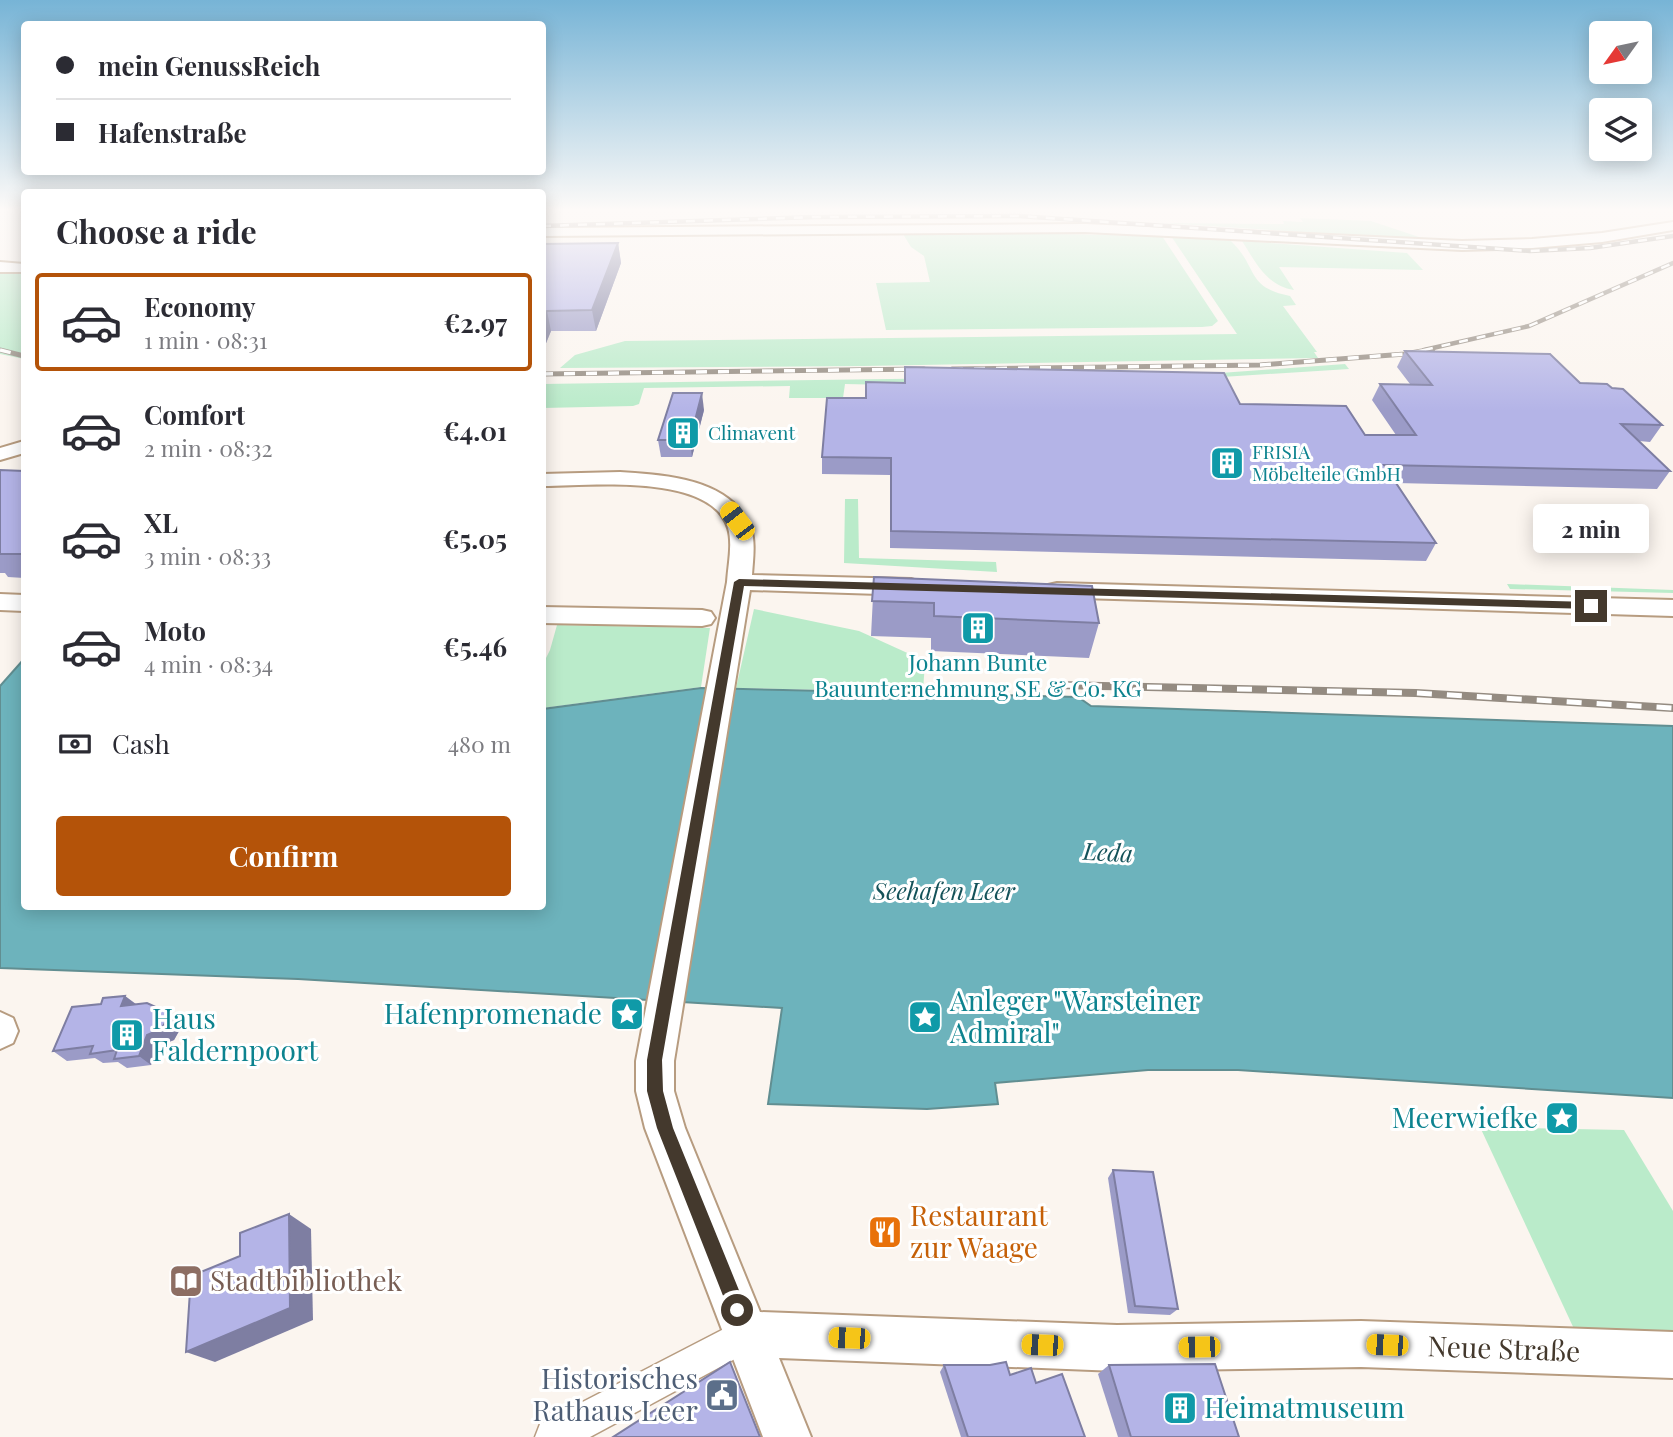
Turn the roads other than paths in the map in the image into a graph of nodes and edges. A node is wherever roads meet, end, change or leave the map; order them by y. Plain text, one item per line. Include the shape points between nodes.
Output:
1 (21, 448) edge
2 (0, 454) edge
3 (546, 480) edge
4 (739, 582) junction
5 (934, 588) edge
6 (1032, 590) edge
7 (0, 602) edge
8 (21, 603) edge
9 (1673, 608) edge
10 (546, 615) edge
11 (702, 618) dead end
12 (747, 1334) junction
13 (1673, 1355) edge
14 (553, 1437) edge
15 (787, 1437) edge

1 - 2 street
3 - 4 street via 647,481 705,493 727,508 740,527
4 - 5 street
4 - 12 street via 655,1060 655,1091 665,1128
6 - 9 street
7 - 8 street
10 - 11 street
12 - 13 street, Neue Straße via 1118,1348 1361,1344
12 - 14 street
12 - 15 street

